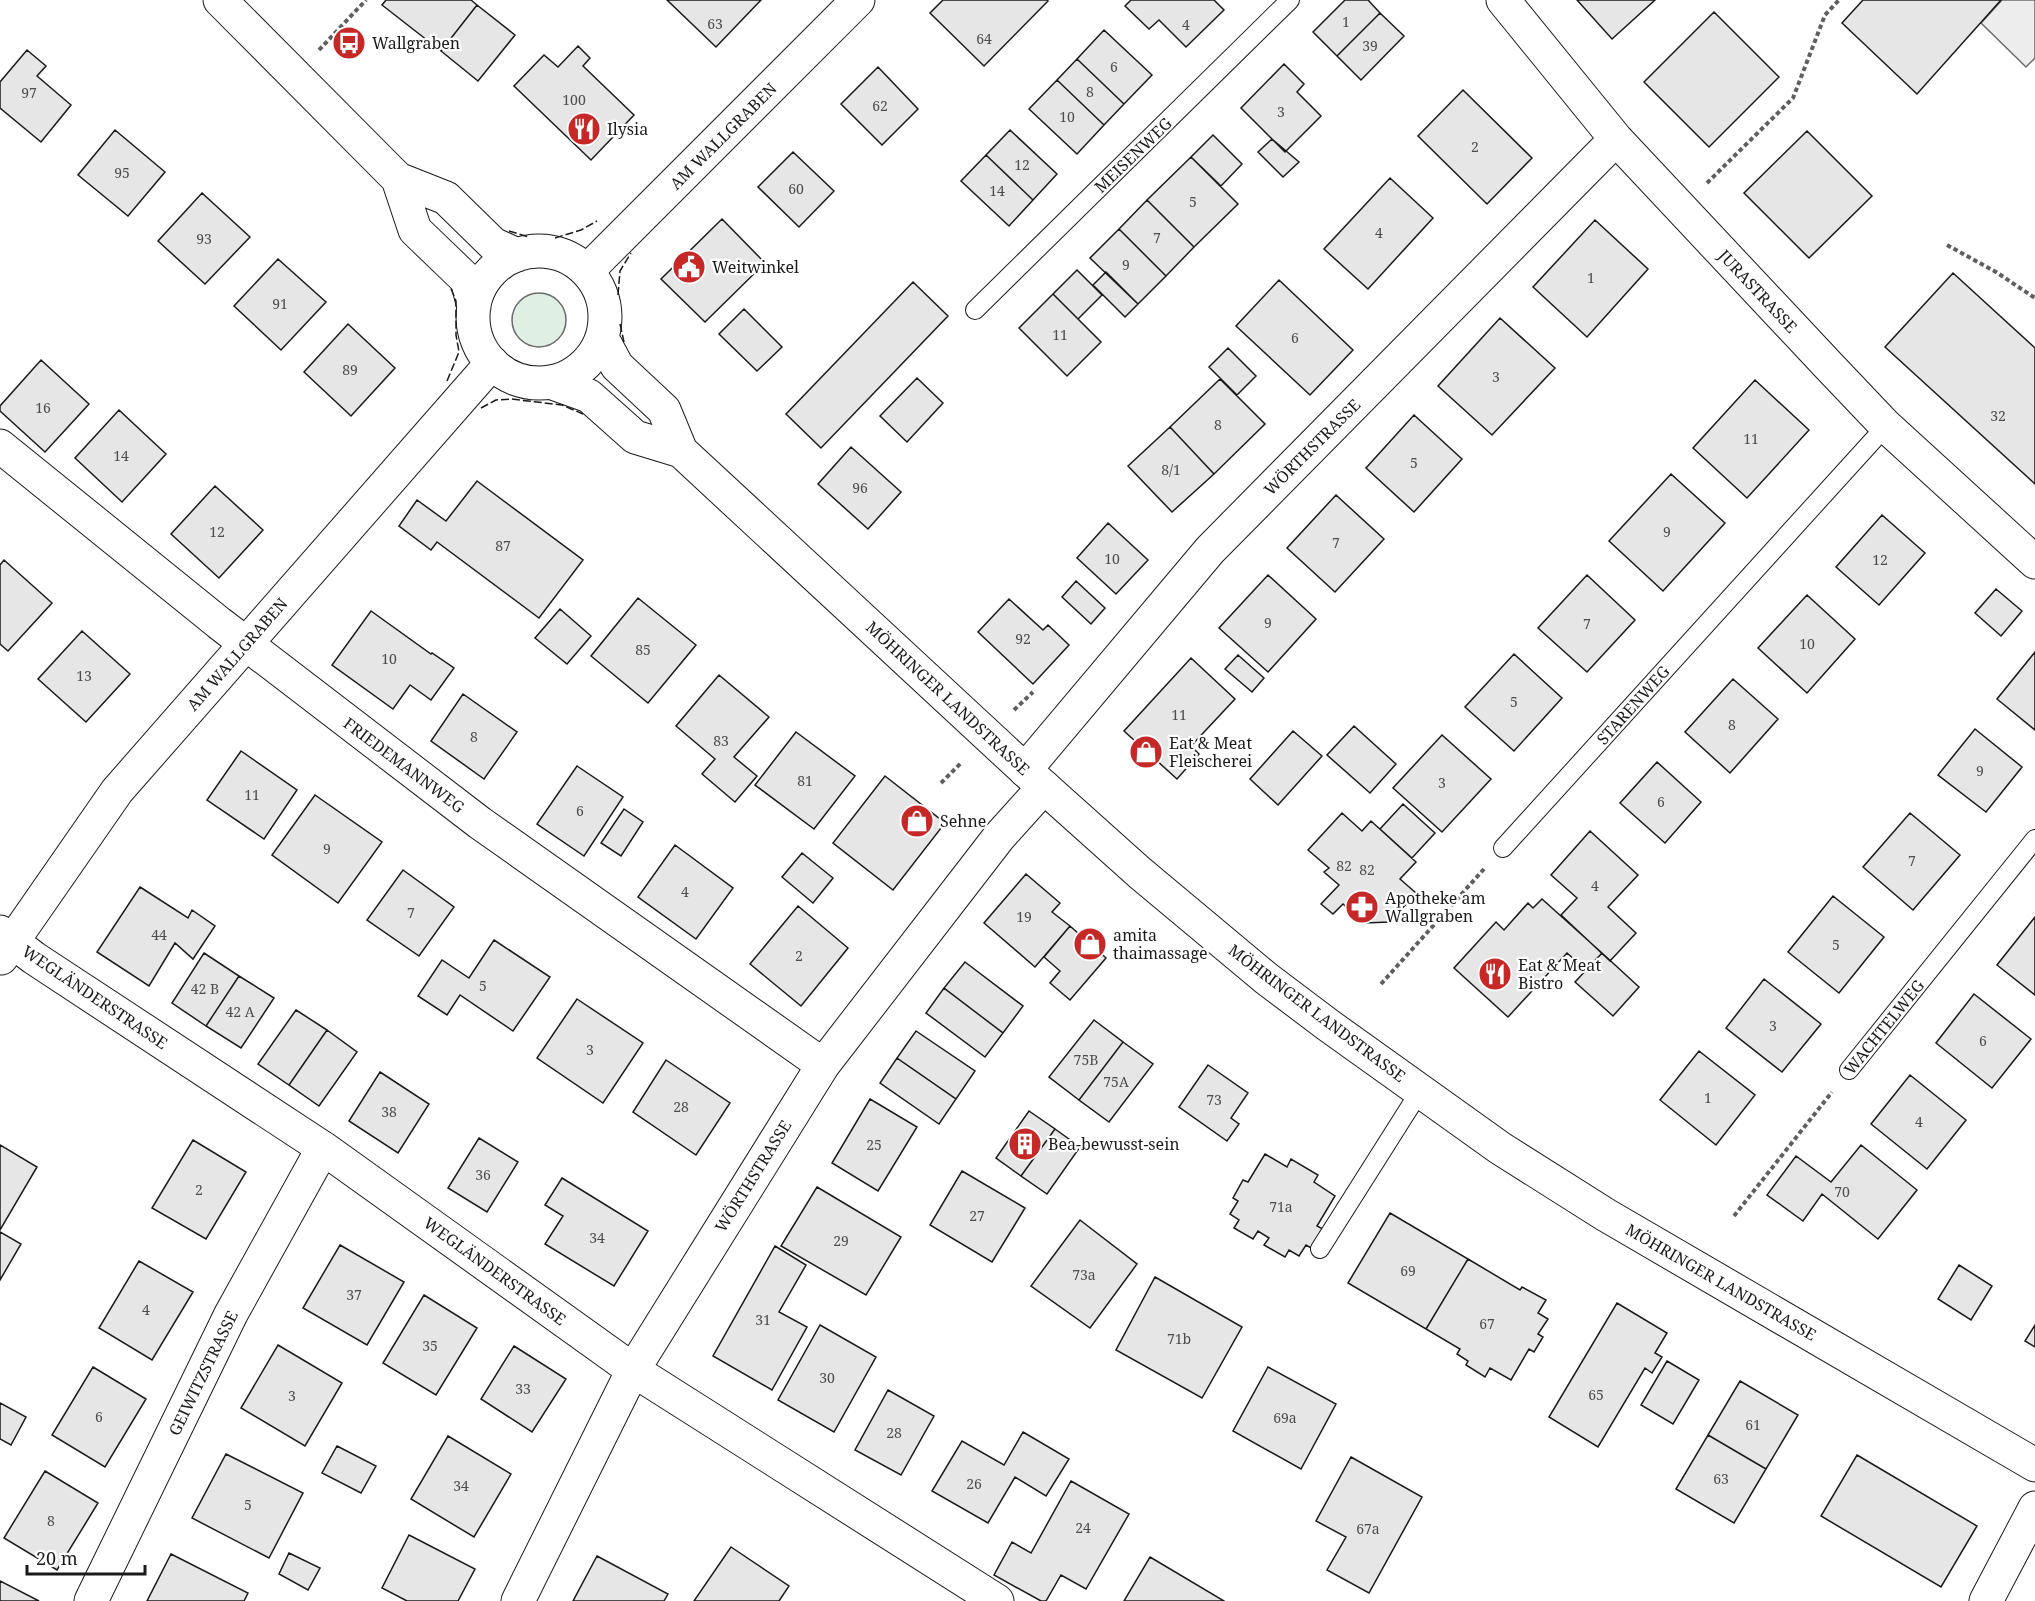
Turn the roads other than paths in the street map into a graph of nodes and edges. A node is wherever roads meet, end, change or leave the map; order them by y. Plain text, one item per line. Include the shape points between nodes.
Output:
1 (220, 0) edge
2 (858, 0) edge
3 (1290, 0) edge
4 (1503, 0) edge
5 (1616, 139) junction
6 (398, 179) junction
7 (517, 255) junction
8 (587, 271) junction
9 (474, 307) junction
10 (975, 310) dead end
11 (602, 339) junction
12 (492, 363) junction
13 (550, 382) junction
14 (1886, 426) junction
15 (0, 446) edge
16 (681, 451) junction
17 (2035, 562) edge
18 (245, 644) junction
19 (1034, 778) junction
20 (2035, 839) edge
21 (1503, 848) road end
22 (4, 944) edge
23 (823, 1065) junction
24 (1849, 1071) road end
25 (1420, 1091) junction
26 (323, 1148) junction
27 (1320, 1249) dead end
28 (633, 1370) junction
29 (2035, 1465) edge
30 (2035, 1508) edge
31 (91, 1601) edge
32 (518, 1601) edge
33 (997, 1601) edge
34 (1986, 1601) edge

1 - 6 street, MÖHRINGER LANDSTRASSE
2 - 8 street, AM WALLGRABEN
3 - 10 lane, MEISENWEG
4 - 5 street, JURASTRASSE
5 - 14 street, JURASTRASSE
5 - 19 street, WÖRTHSTRASSE via 1210,550
6 - 7 street, MÖHRINGER LANDSTRASSE via 446,198 493,244
6 - 9 street, MÖHRINGER LANDSTRASSE via 415,230 466,280
7 - 8 street, MÖHRINGER LANDSTRASSE via 554,252
7 - 9 street, MÖHRINGER LANDSTRASSE via 488,275
8 - 11 street, MÖHRINGER LANDSTRASSE via 602,296
9 - 12 street, MÖHRINGER LANDSTRASSE via 474,327 480,346
11 - 13 street, MÖHRINGER LANDSTRASSE via 587,363 570,376
11 - 16 street, MÖHRINGER LANDSTRASSE via 617,366 664,410
12 - 13 street, MÖHRINGER LANDSTRASSE via 509,376 529,382
12 - 18 street, AM WALLGRABEN
13 - 16 street, MÖHRINGER LANDSTRASSE via 590,396 635,437
14 - 17 street, JURASTRASSE
14 - 21 lane, STARENWEG
15 - 18 street, FRIEDEMANNWEG
16 - 19 street, MÖHRINGER LANDSTRASSE
18 - 22 street, AM WALLGRABEN via 117,791
18 - 23 street, FRIEDEMANNWEG via 480,823
19 - 23 street, WÖRTHSTRASSE via 999,837
19 - 25 street, MÖHRINGER LANDSTRASSE via 1267,979
20 - 24 lane, WACHTELWEG
22 - 26 street, WEGLÄNDERSTRASSE via 34,958
23 - 28 street, WÖRTHSTRASSE
25 - 27 lane
25 - 29 street, MÖHRINGER LANDSTRASSE via 1500,1148 1606,1215
26 - 28 street, WEGLÄNDERSTRASSE
26 - 31 street, GEIWITZSTRASSE via 231,1314
28 - 32 street, WÖRTHSTRASSE
28 - 33 street, WEGLÄNDERSTRASSE
30 - 34 street

